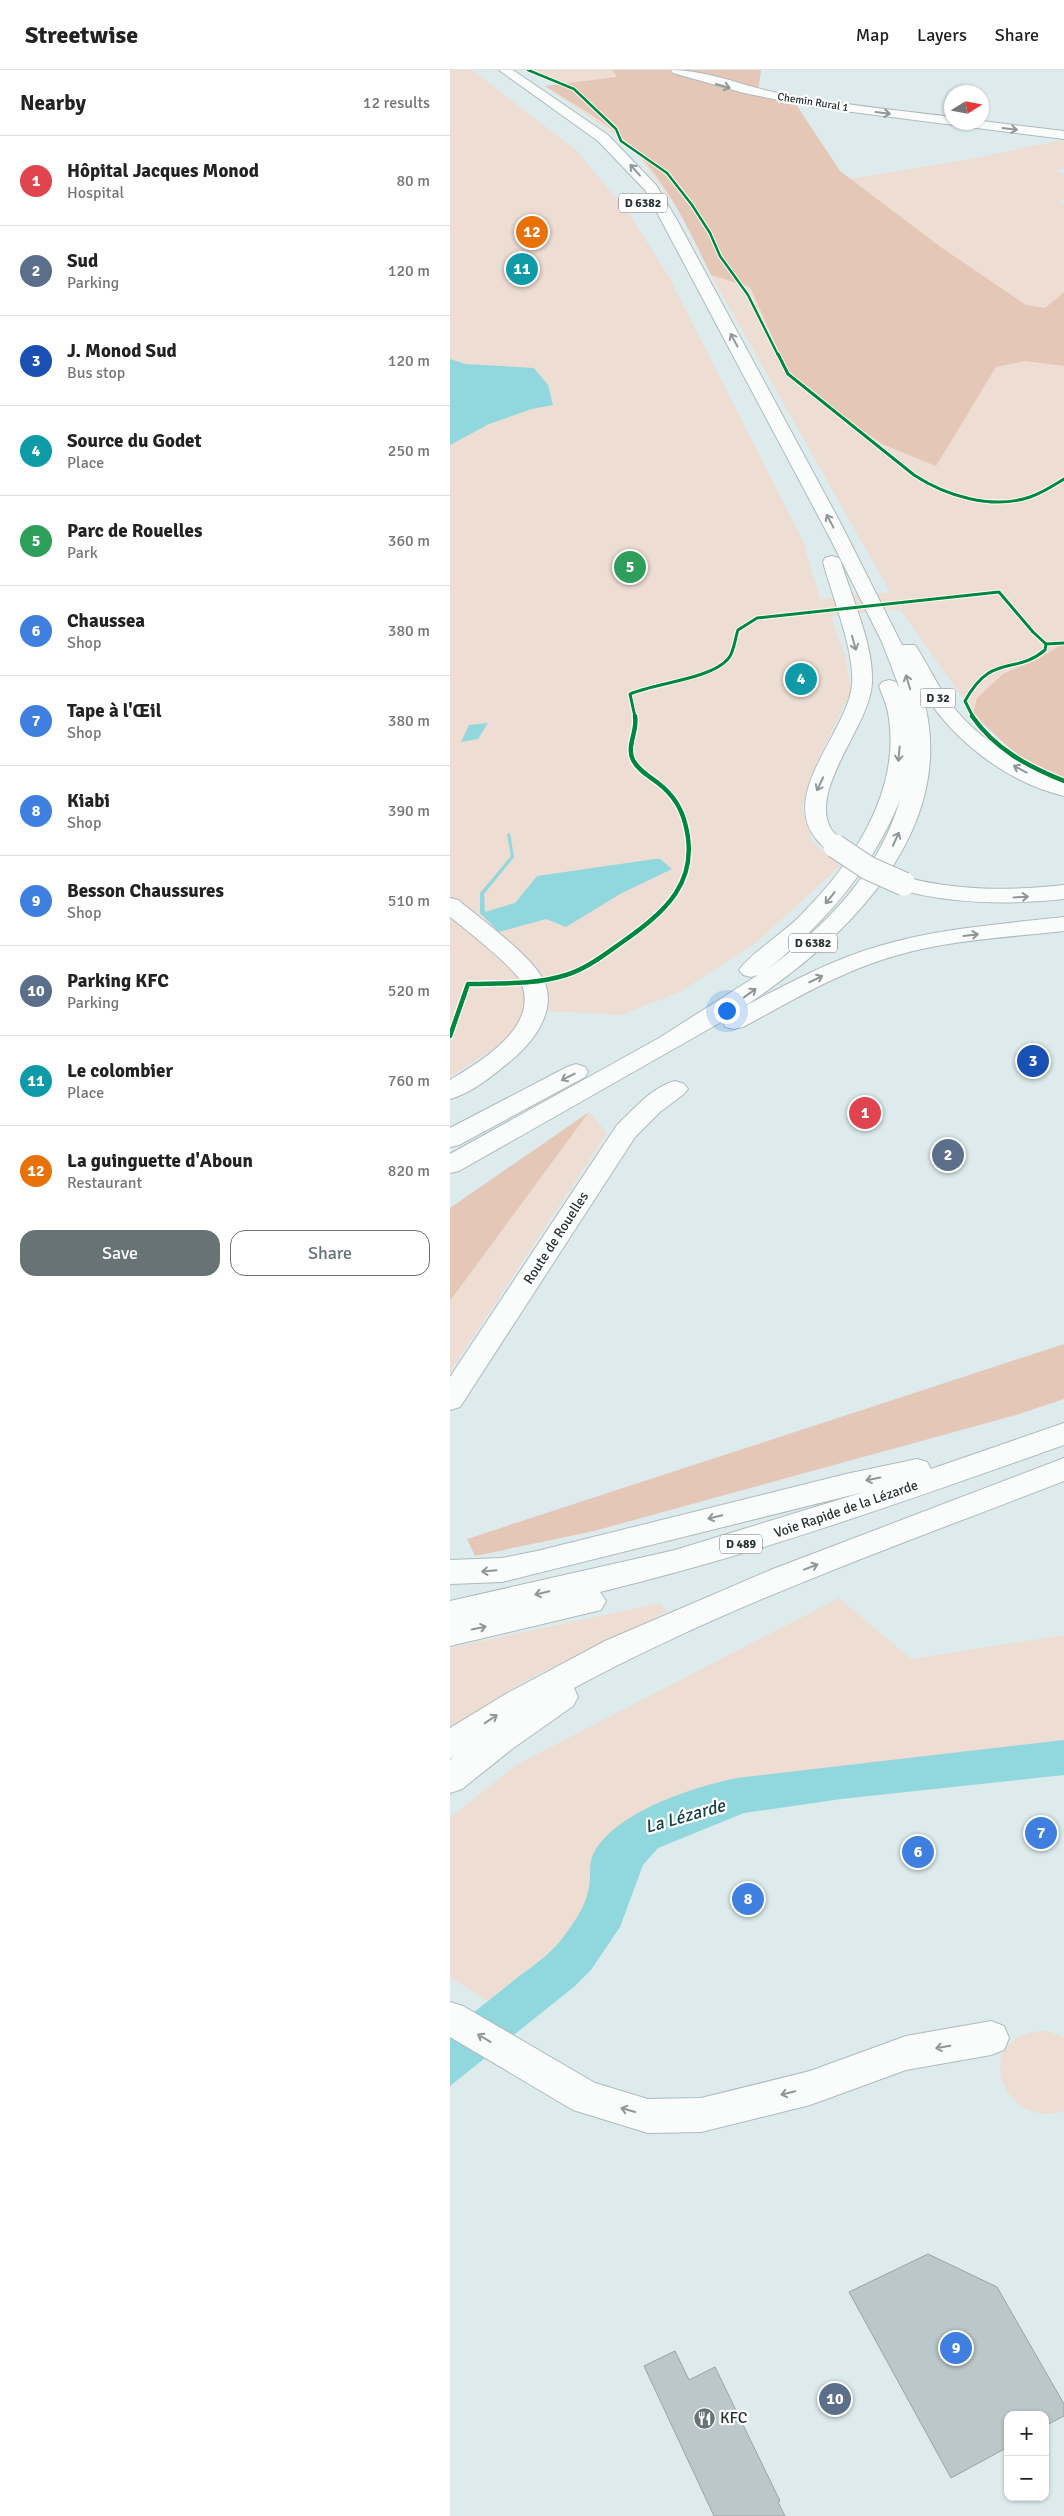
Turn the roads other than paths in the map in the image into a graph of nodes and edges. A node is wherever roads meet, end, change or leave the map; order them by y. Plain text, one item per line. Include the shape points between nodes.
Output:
1 (490, 70) edge
2 (505, 70) edge
3 (677, 70) edge
4 (944, 120) edge
5 (989, 125) edge
6 (1064, 135) edge
7 (691, 290) dead end
8 (739, 384) dead end
9 (785, 472) dead end
10 (836, 558) junction
11 (1064, 790) edge
12 (1064, 892) edge
13 (450, 905) edge
14 (1064, 924) edge
15 (675, 1089) dead end
16 (450, 1091) edge
17 (450, 1139) edge
18 (482, 1145) junction
19 (450, 1165) edge
20 (450, 1170) edge
21 (450, 1400) edge
22 (1064, 1434) edge
23 (1024, 1448) junction
24 (1064, 1459) edge
25 (1064, 1469) edge
26 (450, 1572) edge
27 (784, 1577) junction
28 (450, 1613) edge
29 (450, 1634) edge
30 (450, 1745) edge
31 (450, 1779) edge
32 (450, 2018) edge
33 (991, 2038) dead end

1 - 7 main road, D 6382 via 551,111 589,142 642,201
10 -> 2 main road, D 6382 via 670,220 651,188 603,138
3 -> 4 main road, Chemin Rural 1 via 738,89
5 -> 6 main road
8 - 9 main road
11 -> 10 main road, D 32 via 1004,761 970,736 944,708
10 -> 12 main road, bridge via 862,682 859,706 816,792 815,812 820,828 856,864 904,884 960,896 1026,897
10 -> 17 main road, D 6382 via 880,657 900,722 895,786 884,815 852,868 827,903 772,955 720,993 628,1046
18 -> 10 main road, D 6382 via 737,1003 796,960 848,910 892,849 916,788 920,754 919,719 902,663
13 - 16 main road via 520,967 533,982 536,1000 535,1012 523,1036 496,1062
18 -> 14 main road via 627,1078 819,977 865,958 945,939
15 - 21 main road, Route de Rouelles via 651,1106 626,1131
18 - 19 main road, D 6382
18 - 20 main road
22 - 23 main road, Voie Rapide de la Lézarde / D 489
23 -> 26 main road via 846,1485 502,1570
23 -> 28 main road, Voie Rapide de la Lézarde / D 489 via 746,1542 655,1567
29 -> 24 main road, Voie Rapide de la Lézarde / D 489 via 609,1596 794,1545
27 -> 25 main road
30 -> 27 main road via 515,1704 616,1650
27 - 31 main road via 548,1704
33 -> 32 main road via 906,2053 810,2088 701,2115 648,2116 586,2098

